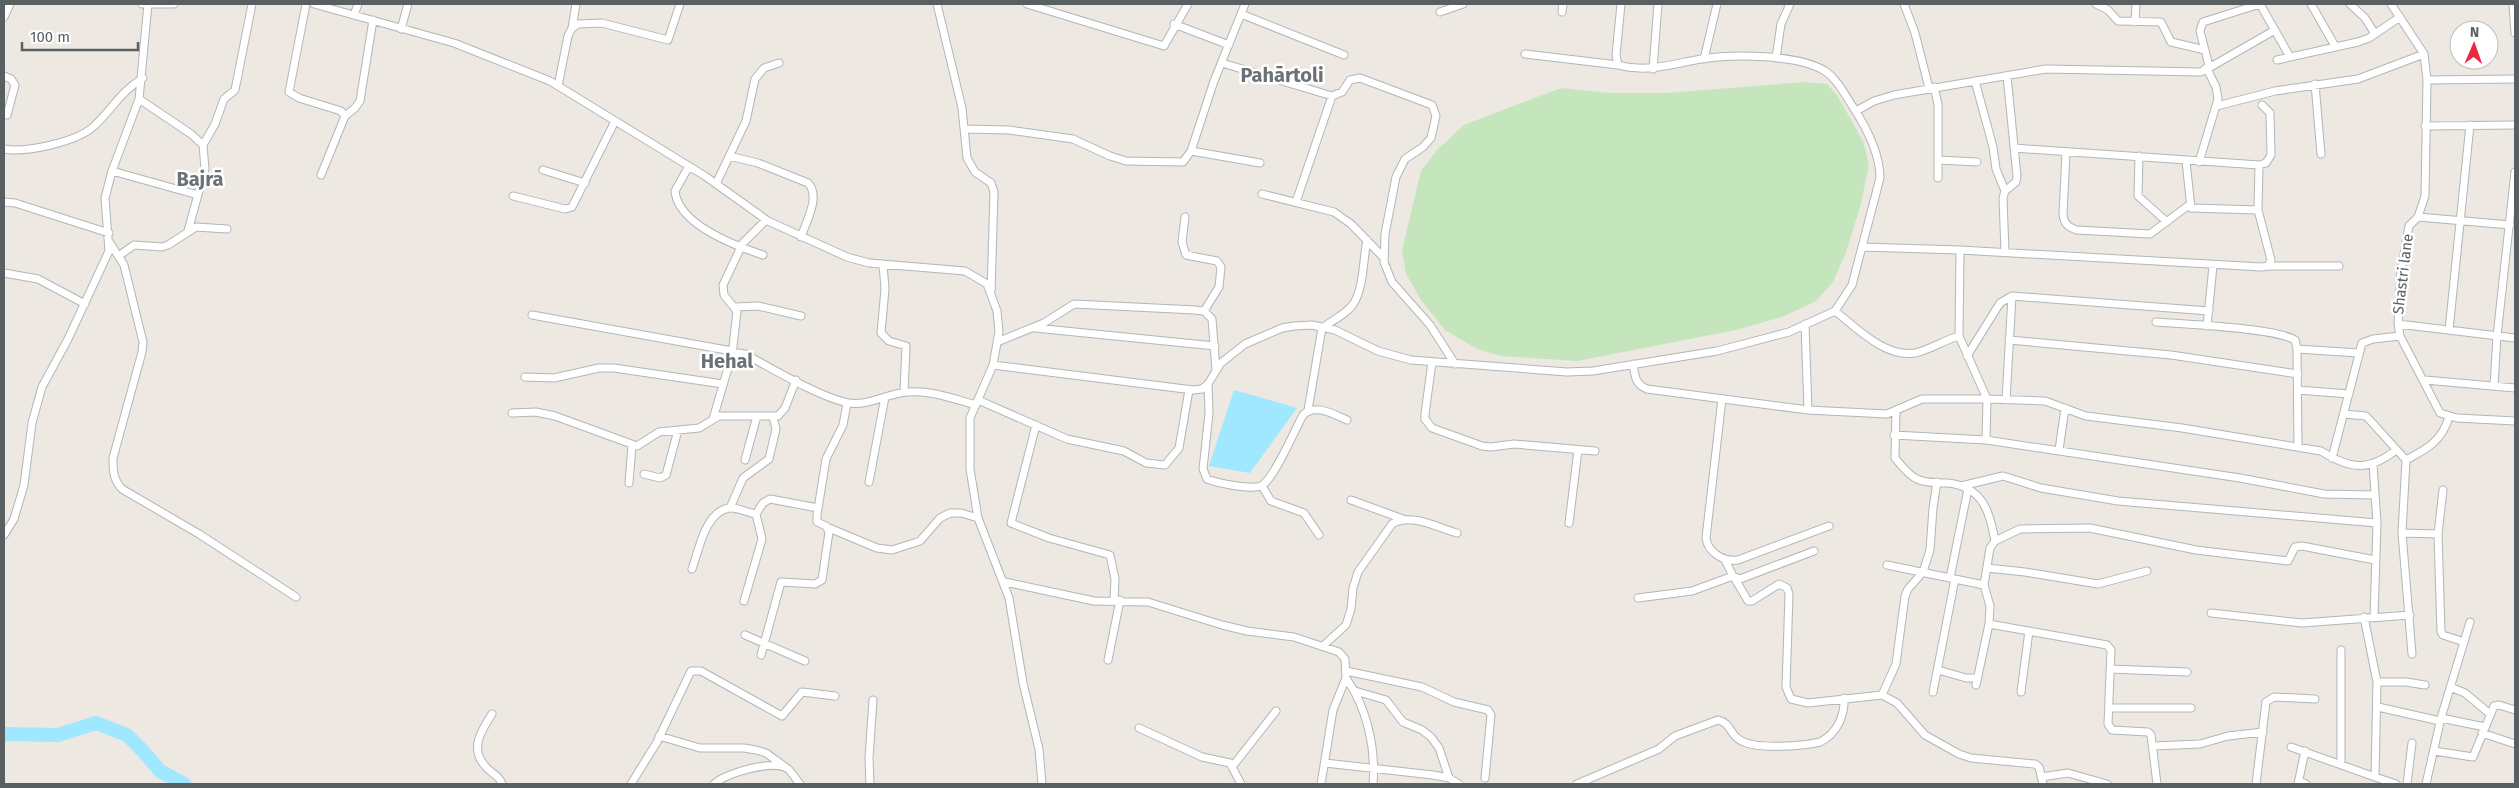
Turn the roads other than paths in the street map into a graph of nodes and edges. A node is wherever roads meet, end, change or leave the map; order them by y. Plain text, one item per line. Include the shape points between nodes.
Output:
1 (10, 4) edge
2 (142, 4) edge
3 (148, 4) edge
4 (174, 4) edge
5 (252, 4) edge
6 (306, 4) edge
7 (314, 4) edge
8 (358, 4) edge
9 (408, 4) edge
10 (576, 4) edge
11 (680, 4) edge
12 (937, 4) edge
13 (1027, 4) edge
14 (1188, 4) edge
15 (1246, 4) edge
16 (1463, 4) edge
17 (1563, 4) edge
18 (1621, 4) edge
19 (1658, 4) edge
20 (1718, 4) edge
21 (1790, 4) edge
22 (1904, 4) edge
23 (2096, 4) edge
24 (2136, 4) edge
25 (2260, 4) edge
26 (2311, 4) edge
27 (2350, 4) edge
28 (2392, 4) edge
29 (2512, 4) edge
30 (1440, 12) dead end
31 (1562, 12) dead end
32 (1241, 14) junction
33 (354, 15) junction
34 (4, 17) edge
35 (2400, 17) junction
36 (373, 20) junction
37 (2135, 22) junction
38 (1174, 24) junction
39 (572, 28) junction
40 (401, 29) junction
41 (2275, 30) junction
42 (2515, 33) edge
43 (2375, 34) junction
44 (1229, 45) junction
45 (2335, 46) junction
46 (2205, 50) junction
47 (1525, 54) dead end
48 (2424, 54) junction
49 (1344, 55) dead end
50 (2290, 57) junction
51 (1776, 58) junction
52 (1704, 59) junction
53 (2277, 60) dead end
54 (779, 63) dead end
55 (1222, 63) junction
56 (1618, 65) junction
57 (1653, 69) junction
58 (2208, 69) junction
59 (4, 76) edge
60 (2007, 76) junction
61 (143, 78) junction
62 (2515, 78) edge
63 (2427, 80) junction
64 (1974, 81) junction
65 (2315, 84) junction
66 (558, 86) junction
67 (1932, 88) junction
68 (1332, 96) junction
69 (139, 99) junction
70 (2262, 105) dead end
71 (2217, 106) junction
72 (1856, 111) junction
73 (7, 115) dead end
74 (345, 116) junction
75 (615, 121) junction
76 (2470, 125) junction
77 (2515, 125) edge
78 (2425, 126) junction
79 (965, 129) junction
80 (203, 145) junction
81 (2014, 148) junction
82 (4, 149) edge
83 (1191, 151) junction
84 (2066, 152) junction
85 (2321, 154) dead end
86 (729, 156) junction
87 (2139, 156) junction
88 (1938, 160) junction
89 (2186, 161) junction
90 (1977, 162) dead end
91 (2199, 162) junction
92 (1260, 163) dead end
93 (2259, 165) junction
94 (689, 166) junction
95 (543, 170) dead end
96 (112, 171) junction
97 (2515, 172) edge
98 (321, 175) dead end
99 (1938, 178) dead end
100 (584, 183) junction
101 (716, 184) junction
102 (2004, 192) junction
103 (1262, 194) dead end
104 (198, 195) junction
105 (513, 196) dead end
106 (4, 202) edge
107 (1296, 202) junction
108 (2189, 205) junction
109 (2258, 210) junction
110 (1185, 217) dead end
111 (2418, 217) junction
112 (766, 220) junction
113 (2459, 221) junction
114 (2167, 222) junction
115 (2510, 225) junction
116 (227, 229) dead end
117 (188, 231) junction
118 (109, 233) junction
119 (800, 237) junction
120 (1366, 240) junction
121 (2512, 242) edge
122 (110, 243) junction
123 (740, 247) junction
124 (1862, 247) junction
125 (1960, 250) junction
126 (2005, 252) junction
127 (120, 255) junction
128 (763, 255) dead end
129 (1384, 258) junction
130 (883, 264) junction
131 (2213, 266) junction
132 (2268, 266) junction
133 (2339, 266) dead end
134 (4, 273) edge
135 (991, 294) junction
136 (2012, 296) junction
137 (85, 304) junction
138 (735, 307) junction
139 (1835, 311) junction
140 (2209, 311) junction
141 (1204, 312) junction
142 (532, 315) dead end
143 (801, 316) dead end
144 (2156, 322) dead end
145 (1805, 324) junction
146 (2398, 324) junction
147 (2207, 326) junction
148 (1032, 327) junction
149 (1322, 328) junction
150 (2449, 330) junction
151 (1959, 336) junction
152 (2400, 336) junction
153 (2497, 336) junction
154 (2515, 338) edge
155 (2009, 340) junction
156 (997, 342) junction
157 (1214, 346) junction
158 (2298, 349) junction
159 (2359, 353) junction
160 (732, 354) junction
161 (1967, 356) junction
162 (1432, 362) junction
163 (1455, 364) junction
164 (1633, 364) junction
165 (993, 365) junction
166 (1216, 370) junction
167 (2298, 374) junction
168 (525, 377) dead end
169 (796, 380) junction
170 (2425, 380) junction
171 (724, 384) junction
172 (1208, 384) junction
173 (2494, 386) junction
174 (2515, 388) edge
175 (1189, 390) junction
176 (2298, 390) junction
177 (904, 392) junction
178 (2350, 394) junction
179 (885, 397) junction
180 (1722, 399) junction
181 (1987, 399) junction
182 (2006, 400) junction
183 (977, 402) junction
184 (847, 403) junction
185 (2065, 408) junction
186 (1308, 410) junction
187 (1808, 410) junction
188 (1896, 410) junction
189 (512, 413) dead end
190 (2344, 414) junction
191 (757, 416) junction
192 (773, 417) junction
193 (2449, 417) junction
194 (713, 419) junction
195 (1347, 420) dead end
196 (2515, 421) edge
197 (1036, 425) junction
198 (678, 430) junction
199 (1894, 435) junction
200 (1986, 440) junction
201 (632, 445) junction
202 (2298, 447) junction
203 (1578, 450) junction
204 (2059, 450) junction
205 (2396, 450) junction
206 (1595, 452) dead end
207 (2332, 458) junction
208 (745, 460) dead end
209 (2406, 460) junction
210 (2373, 464) junction
211 (644, 474) dead end
212 (869, 482) dead end
213 (1937, 482) junction
214 (629, 483) dead end
215 (1262, 486) junction
216 (1965, 488) junction
217 (2443, 490) dead end
218 (2375, 495) junction
219 (1351, 500) dead end
220 (730, 508) junction
221 (818, 508) junction
222 (756, 514) junction
223 (978, 518) junction
224 (1404, 519) junction
225 (1569, 523) dead end
226 (2377, 523) junction
227 (1829, 526) dead end
228 (829, 528) junction
229 (1457, 533) dead end
230 (2402, 534) junction
231 (2438, 534) junction
232 (4, 535) edge
233 (1320, 535) dead end
234 (1995, 540) junction
235 (1814, 551) dead end
236 (1726, 560) junction
237 (2375, 560) junction
238 (1887, 565) dead end
239 (1987, 568) junction
240 (692, 569) dead end
241 (2147, 571) dead end
242 (1924, 572) junction
243 (1734, 578) junction
244 (1953, 578) junction
245 (1005, 582) junction
246 (1984, 585) junction
247 (296, 597) dead end
248 (1638, 598) dead end
249 (744, 601) dead end
250 (1117, 601) junction
251 (2212, 613) dead end
252 (2410, 615) junction
253 (2374, 616) junction
254 (2364, 617) junction
255 (2470, 622) dead end
256 (1989, 624) junction
257 (2029, 631) junction
258 (745, 635) dead end
259 (2464, 642) junction
260 (765, 643) junction
261 (1323, 646) junction
262 (2340, 650) dead end
263 (2412, 654) dead end
264 (762, 655) dead end
265 (1108, 660) dead end
266 (804, 661) dead end
267 (2110, 669) junction
268 (1938, 670) junction
269 (2187, 672) dead end
270 (1346, 675) junction
271 (2377, 682) junction
272 (2425, 685) dead end
273 (2450, 687) junction
274 (1355, 691) junction
275 (1933, 692) dead end
276 (2021, 692) dead end
277 (1882, 695) junction
278 (835, 696) dead end
279 (1844, 698) junction
280 (2315, 699) dead end
281 (873, 700) dead end
282 (2378, 707) junction
283 (2109, 708) junction
284 (2191, 708) dead end
285 (2515, 710) edge
286 (1276, 711) dead end
287 (492, 714) dead end
288 (2490, 714) junction
289 (2440, 720) junction
290 (1139, 728) dead end
291 (2483, 730) junction
292 (2263, 732) junction
293 (660, 736) junction
294 (2412, 744) dead end
295 (2515, 744) edge
296 (2154, 746) junction
297 (2291, 747) dead end
298 (2305, 751) junction
299 (2434, 751) junction
300 (1325, 763) junction
301 (2341, 764) junction
302 (1232, 767) junction
303 (1374, 768) junction
304 (788, 769) junction
305 (2375, 777) junction
306 (1449, 778) junction
307 (1485, 778) dead end
308 (2042, 781) edge
309 (2301, 783) edge
310 (502, 784) edge
311 (631, 784) edge
312 (714, 784) edge
313 (800, 784) edge
314 (870, 784) edge
315 (1042, 784) edge
316 (1241, 784) edge
317 (1321, 784) edge
318 (1373, 784) edge
319 (1459, 784) edge
320 (1577, 784) edge
321 (2107, 784) edge
322 (2157, 784) edge
323 (2256, 784) edge
324 (2396, 784) edge
325 (2407, 784) edge
326 (2426, 784) edge

1 - 34 street
2 - 3 street
3 - 4 street
3 - 61 street
5 - 80 street via 235,90 224,99
6 - 74 street via 289,92 298,98 341,111
7 - 33 street
8 - 33 street
9 - 40 street
10 - 39 street
11 - 39 street via 668,40 602,23 578,24
12 - 79 street
13 - 38 street via 1164,46
14 - 38 street
15 - 32 street
16 - 30 street
17 - 31 street
18 - 56 street
19 - 57 street
20 - 52 street
21 - 51 street via 1781,24
22 - 67 street
23 - 37 street via 2108,10 2118,21
24 - 37 street
25 - 41 street
25 - 46 street via 2203,22 2200,31
26 - 45 street
27 - 43 street via 2365,18
28 - 35 street, Shastri lane
29 - 42 street
32 - 44 street
32 - 49 street
33 - 36 street
35 - 43 street
35 - 48 street, Shastri lane
36 - 40 street
36 - 74 street via 360,101
37 - 46 street via 2161,22 2170,42
38 - 44 street
39 - 66 street
40 - 66 street via 488,56
41 - 50 street
41 - 58 street
43 - 45 street via 2358,42
44 - 55 street
45 - 50 street
46 - 58 street
47 - 56 street
48 - 63 street, Shastri lane
48 - 65 street via 2358,79
50 - 53 street
51 - 52 street
51 - 72 street via 1826,71
52 - 57 street
54 - 86 street via 764,68 755,79 746,121
55 - 68 street
55 - 83 street
56 - 57 street
58 - 60 street via 2201,72 2046,69
58 - 71 street via 2216,87
59 - 73 street via 15,85
60 - 64 street
60 - 81 street
61 - 69 street
61 - 82 street via 124,91 99,121 79,136 21,150
62 - 63 street
63 - 78 street, Shastri lane
64 - 67 street
64 - 102 street
65 - 71 street
65 - 85 street
66 - 75 street
67 - 72 street via 1874,101
67 - 88 street via 1938,104
68 - 107 street
68 - 129 street via 1342,92 1350,80 1360,78 1427,102 1435,110 1428,142 1410,153 1399,167 1385,234
69 - 80 street
69 - 96 street
70 - 93 street via 2270,113 2271,155 2266,163
71 - 91 street
72 - 124 street via 1880,167
74 - 98 street
75 - 94 street
75 - 100 street
76 - 77 street
76 - 78 street
76 - 113 street
78 - 111 street, Shastri lane via 2425,196
79 - 83 street via 1009,130 1073,139 1126,160 1176,163 1183,162
79 - 135 street via 969,166 991,184 994,192
80 - 104 street via 206,161
81 - 84 street
81 - 102 street via 2016,182
83 - 92 street
84 - 87 street
84 - 114 street via 2063,214 2065,224 2070,228 2150,234
86 - 101 street
86 - 119 street via 768,166 812,187 814,199
87 - 89 street
87 - 114 street via 2138,196
88 - 90 street
88 - 99 street
89 - 91 street
89 - 108 street
91 - 93 street
93 - 109 street
94 - 101 street
94 - 123 street via 675,191 679,204 710,234
95 - 100 street
96 - 104 street
96 - 118 street via 104,206
97 - 115 street
100 - 105 street via 569,209
101 - 112 street
102 - 126 street
103 - 107 street
104 - 117 street
106 - 118 street
107 - 120 street via 1334,212
108 - 109 street via 2195,209
108 - 114 street
109 - 132 street via 2270,252
110 - 141 street via 1182,242 1186,255 1216,261 1221,267 1219,287
111 - 113 street
111 - 146 street, Shastri lane via 2409,226 2401,271
112 - 119 street
112 - 123 street
113 - 115 street
113 - 150 street
115 - 121 street
116 - 117 street via 203,227
117 - 127 street via 162,247 134,245
118 - 122 street
119 - 130 street via 847,257
120 - 129 street
120 - 149 street via 1354,302
121 - 153 street
122 - 127 street
122 - 137 street via 106,260
123 - 128 street
123 - 138 street via 723,285 724,295
124 - 125 street
124 - 139 street via 1852,285
125 - 126 street
125 - 151 street
126 - 131 street
127 - 247 street via 143,342 114,458 115,482
129 - 163 street via 1392,282 1437,334
130 - 135 street via 965,271 987,284
130 - 177 street via 881,333 889,341 906,346
131 - 132 street
131 - 140 street
132 - 133 street
134 - 137 street via 38,279
135 - 156 street via 999,325
136 - 140 street
136 - 155 street
136 - 161 street via 2000,303
137 - 232 street via 42,387 31,429 24,485 14,519
138 - 143 street via 758,306
138 - 160 street via 737,317
139 - 145 street
139 - 151 street via 1881,346 1896,352 1915,353
140 - 147 street
141 - 148 street via 1082,303 1067,306
141 - 157 street via 1212,319
142 - 160 street
144 - 147 street
145 - 164 street via 1737,347
145 - 187 street
146 - 150 street
146 - 152 street, Shastri lane
147 - 158 street via 2290,337
148 - 156 street
148 - 157 street
149 - 162 street via 1335,330 1395,356
149 - 166 street via 1312,325 1282,328 1245,344
149 - 186 street
150 - 153 street
151 - 161 street
152 - 159 street via 2365,342
152 - 170 street, Shastri lane
153 - 154 street
153 - 173 street
155 - 167 street via 2171,355
155 - 182 street
156 - 165 street
157 - 166 street
158 - 159 street
158 - 167 street
159 - 178 street
160 - 169 street via 745,354
160 - 171 street
161 - 181 street
162 - 163 street
162 - 203 street via 1425,414 1432,428 1492,447 1514,444
163 - 164 street via 1567,372
164 - 180 street via 1636,379 1647,389
165 - 175 street
165 - 183 street
166 - 172 street
167 - 176 street
168 - 171 street via 554,378 605,367
169 - 184 street
169 - 192 street via 783,413
170 - 173 street
170 - 193 street, Shastri lane via 2440,412
171 - 194 street
172 - 175 street via 1202,389
172 - 215 street via 1204,474 1215,482
173 - 174 street
175 - 197 street via 1179,448 1165,465 1146,463 1124,451 1067,439
176 - 178 street
176 - 202 street
177 - 179 street
177 - 183 street via 926,392
178 - 190 street
179 - 184 street
179 - 212 street
180 - 187 street
180 - 236 street via 1706,538 1709,549
181 - 182 street
181 - 188 street via 1922,400
181 - 200 street
182 - 185 street via 2045,401
183 - 197 street
183 - 223 street via 968,428 970,469
184 - 221 street via 843,425 826,459
185 - 202 street via 2086,416
185 - 204 street
186 - 195 street via 1316,408
186 - 215 street
187 - 188 street via 1887,414
188 - 199 street
189 - 201 street via 536,412 555,416
190 - 205 street via 2366,416
190 - 207 street
191 - 192 street
191 - 194 street via 724,415
191 - 208 street
192 - 220 street via 776,429 769,459 743,478
193 - 196 street
193 - 209 street via 2440,438
194 - 198 street via 699,428
197 - 250 street via 1011,523 1049,538 1110,555
198 - 201 street via 659,432 638,446
198 - 211 street via 666,475 660,478
199 - 200 street
199 - 213 street via 1895,458 1900,464 1917,479
200 - 204 street
201 - 214 street
202 - 207 street
203 - 206 street
203 - 225 street
204 - 218 street via 2324,494
205 - 209 street
205 - 210 street
207 - 210 street via 2348,465
209 - 230 street
210 - 218 street
213 - 216 street
213 - 242 street via 1930,550
215 - 233 street via 1271,501 1304,513
216 - 226 street via 2003,476 2041,488 2118,501
216 - 234 street via 1986,506
216 - 244 street
217 - 231 street
218 - 226 street
219 - 224 street
220 - 222 street
220 - 240 street via 716,515 708,526
221 - 222 street via 770,500 763,503
221 - 228 street via 818,522
222 - 249 street via 762,539
223 - 228 street via 961,513 950,514 940,518 920,541 892,550 877,548
223 - 245 street
224 - 229 street
224 - 261 street via 1392,524 1358,572 1349,618
226 - 237 street
227 - 236 street via 1738,560
228 - 260 street via 820,584 781,582
230 - 231 street
230 - 252 street
231 - 259 street via 2441,632
234 - 237 street via 2020,529 2071,527 2265,559 2288,561 2295,547 2302,546
234 - 239 street via 1990,548
235 - 243 street via 1740,579
236 - 243 street
237 - 253 street
238 - 242 street
239 - 241 street via 2098,584
239 - 246 street
242 - 244 street
242 - 277 street via 1905,596 1896,664
243 - 248 street via 1692,591
243 - 279 street via 1748,601 1756,600 1779,584 1787,588 1786,686 1791,699 1808,703
244 - 246 street
244 - 268 street
245 - 250 street via 1094,601
245 - 315 street via 1015,623 1023,683 1039,749
246 - 256 street via 1990,606
250 - 261 street via 1148,602 1247,631
250 - 265 street
251 - 254 street via 2302,623
252 - 253 street
252 - 263 street
253 - 254 street
254 - 271 street
255 - 259 street
256 - 257 street
256 - 268 street via 1977,682
257 - 267 street via 2107,644 2111,650
257 - 276 street
258 - 260 street
259 - 273 street
260 - 264 street
260 - 266 street
261 - 270 street via 1339,652 1345,659
262 - 301 street
267 - 269 street
267 - 283 street
268 - 275 street
270 - 274 street
270 - 300 street via 1333,710
270 - 307 street via 1422,687 1454,702 1488,710 1491,715
271 - 272 street
271 - 282 street
273 - 288 street via 2465,693
273 - 289 street
274 - 303 street via 1370,739
274 - 306 street via 1386,700 1403,722 1431,737 1439,748
277 - 279 street
277 - 308 street via 1897,703 1916,727 1946,748 1971,758 2035,764
278 - 293 street via 802,692 782,716 695,670 687,676
279 - 320 street via 1845,710 1841,721 1820,742 1763,746 1748,743 1718,720 1675,736 1659,750
280 - 292 street via 2269,698
281 - 314 street
282 - 289 street
282 - 305 street
283 - 284 street
283 - 296 street via 2108,724 2112,730 2148,732
285 - 288 street via 2496,705
286 - 302 street
287 - 310 street via 478,738 477,751
288 - 291 street
289 - 291 street
289 - 299 street
290 - 302 street via 1202,757 1229,763
291 - 295 street
291 - 299 street via 2473,757
292 - 296 street via 2228,736 2200,744
292 - 323 street
293 - 304 street via 700,748 756,750 766,753
293 - 311 street
294 - 325 street
296 - 322 street
297 - 298 street
298 - 301 street
298 - 309 street
299 - 326 street
300 - 303 street
300 - 317 street
301 - 305 street
302 - 316 street
303 - 306 street
303 - 318 street
304 - 312 street via 774,766 748,770 727,775
304 - 313 street
305 - 324 street
306 - 319 street
308 - 321 street via 2068,772

